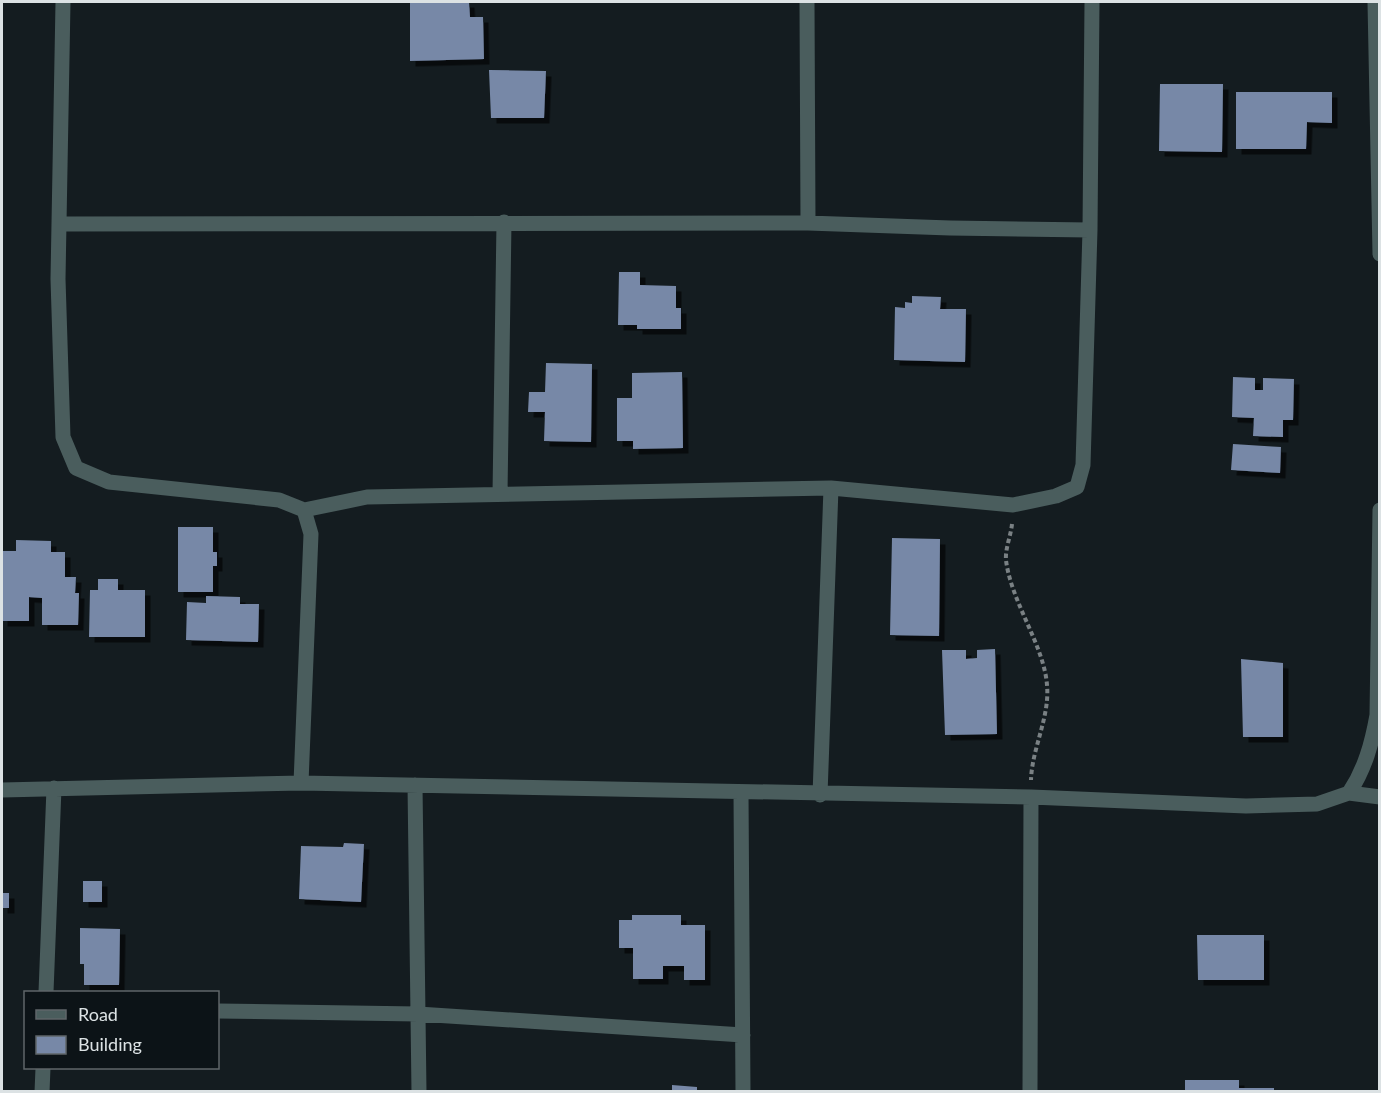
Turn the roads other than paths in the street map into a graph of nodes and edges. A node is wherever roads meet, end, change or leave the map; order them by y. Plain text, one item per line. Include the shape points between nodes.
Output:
1 (63, 2) edge
2 (807, 2) edge
3 (1092, 2) edge
4 (1375, 2) edge
5 (1378, 31) edge
6 (504, 222) junction
7 (808, 223) junction
8 (61, 224) junction
9 (1090, 230) junction
10 (1380, 254) edge
11 (831, 488) junction
12 (500, 495) junction
13 (304, 510) junction
14 (1380, 510) edge
15 (301, 783) junction
16 (415, 785) junction
17 (54, 788) junction
18 (2, 790) edge
19 (741, 793) junction
20 (1349, 793) junction
21 (820, 795) junction
22 (1031, 797) junction
23 (1380, 797) edge
24 (46, 991) edge
25 (219, 1011) edge
26 (418, 1014) junction
27 (743, 1035) junction
28 (43, 1069) edge
29 (42, 1092) edge
30 (419, 1092) edge
31 (743, 1092) edge
32 (1030, 1092) edge

1 - 8 street
2 - 7 street
3 - 9 street
4 - 5 street
5 - 10 street
6 - 7 street
6 - 8 street
6 - 12 street
7 - 9 street
8 - 13 street via 58,279 63,437 76,468 110,482 279,500
9 - 11 street via 1083,465 1077,487 1013,505
11 - 12 street
11 - 21 street
12 - 13 street via 367,497
13 - 15 street via 310,534
14 - 20 street via 1377,715 1361,775
15 - 16 street
15 - 17 street
16 - 19 street
16 - 26 street
17 - 18 street
17 - 24 street
19 - 21 street
19 - 27 street
20 - 22 street via 1317,804 1246,806
20 - 23 street
21 - 22 street
22 - 32 street
25 - 26 street
26 - 27 street
26 - 30 street
27 - 31 street
28 - 29 street

